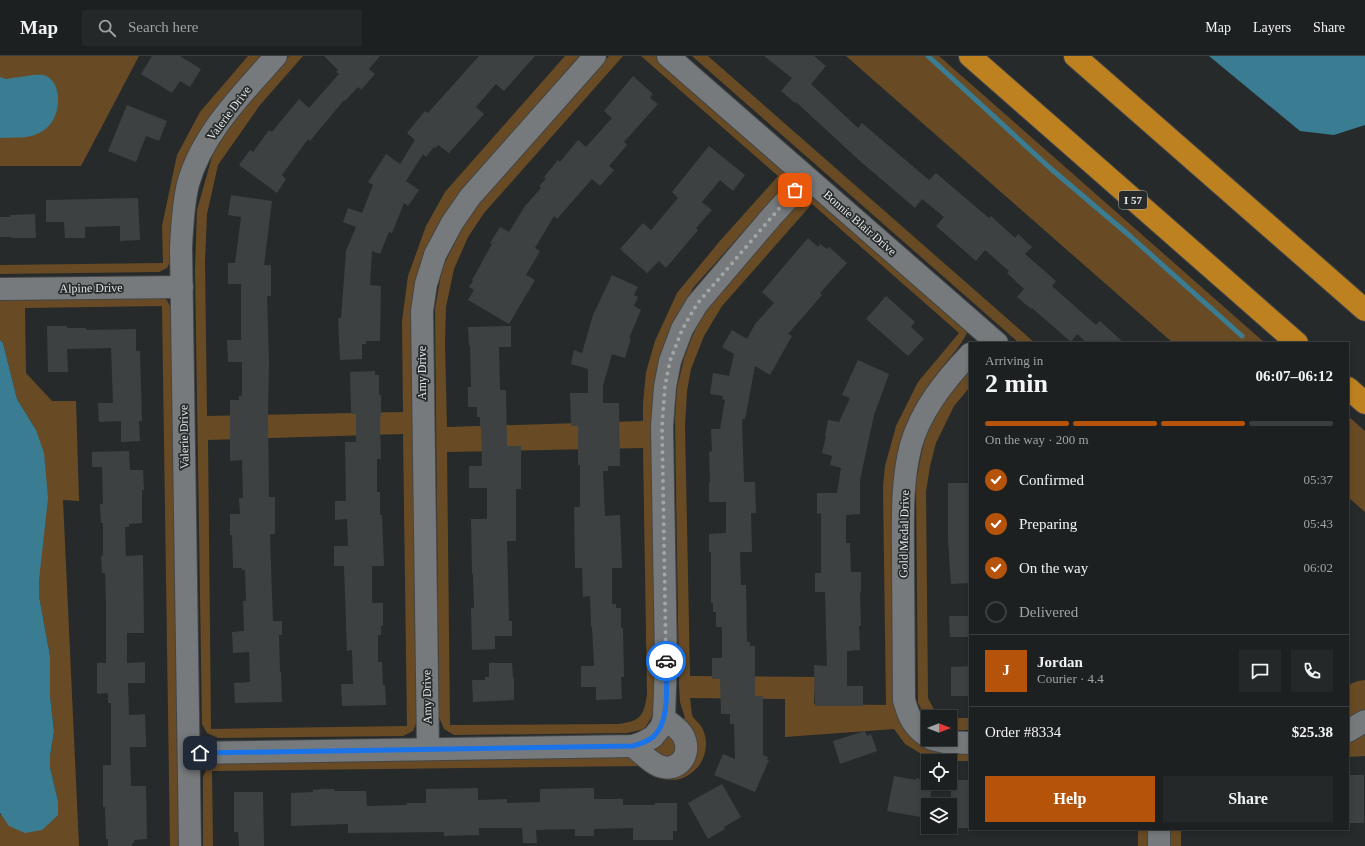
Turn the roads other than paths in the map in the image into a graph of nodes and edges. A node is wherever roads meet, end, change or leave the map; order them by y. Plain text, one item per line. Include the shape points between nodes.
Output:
1 (276, 56) edge
2 (595, 56) edge
3 (668, 56) edge
4 (970, 56) edge
5 (1075, 56) edge
6 (807, 178) junction
7 (182, 287) junction
8 (0, 289) edge
9 (1365, 310) edge
10 (988, 340) edge
11 (1296, 342) edge
12 (969, 355) edge
13 (1349, 389) edge
14 (1365, 403) edge
15 (664, 718) junction
16 (1365, 721) edge
17 (921, 730) edge
18 (1349, 730) edge
19 (957, 742) edge
20 (969, 743) edge
21 (633, 746) junction
22 (428, 749) junction
23 (189, 753) junction
24 (1159, 830) edge
25 (190, 846) edge
26 (1159, 846) edge

1 - 7 street, Valerie Drive via 215,129 197,159 183,211
2 - 22 street, Amy Drive via 470,197 435,255 426,284 422,311
3 - 6 street, Bonnie Blair Drive
4 - 11 highway, I 57
5 - 9 highway
6 - 10 street, Bonnie Blair Drive
6 - 15 street via 697,304 682,330 670,361 662,426 666,661
7 - 8 street, Alpine Drive
7 - 23 street, Valerie Drive
12 - 17 street, Gold Medal Drive via 934,396 919,424 906,470 902,517 904,700 910,718
13 - 14 highway
15 - 21 street via 653,737
15 - 21 street via 680,730 685,739 686,749 679,765 657,765
16 - 18 street
19 - 20 street
21 - 22 street
22 - 23 street
23 - 25 street, Valerie Drive
24 - 26 street

